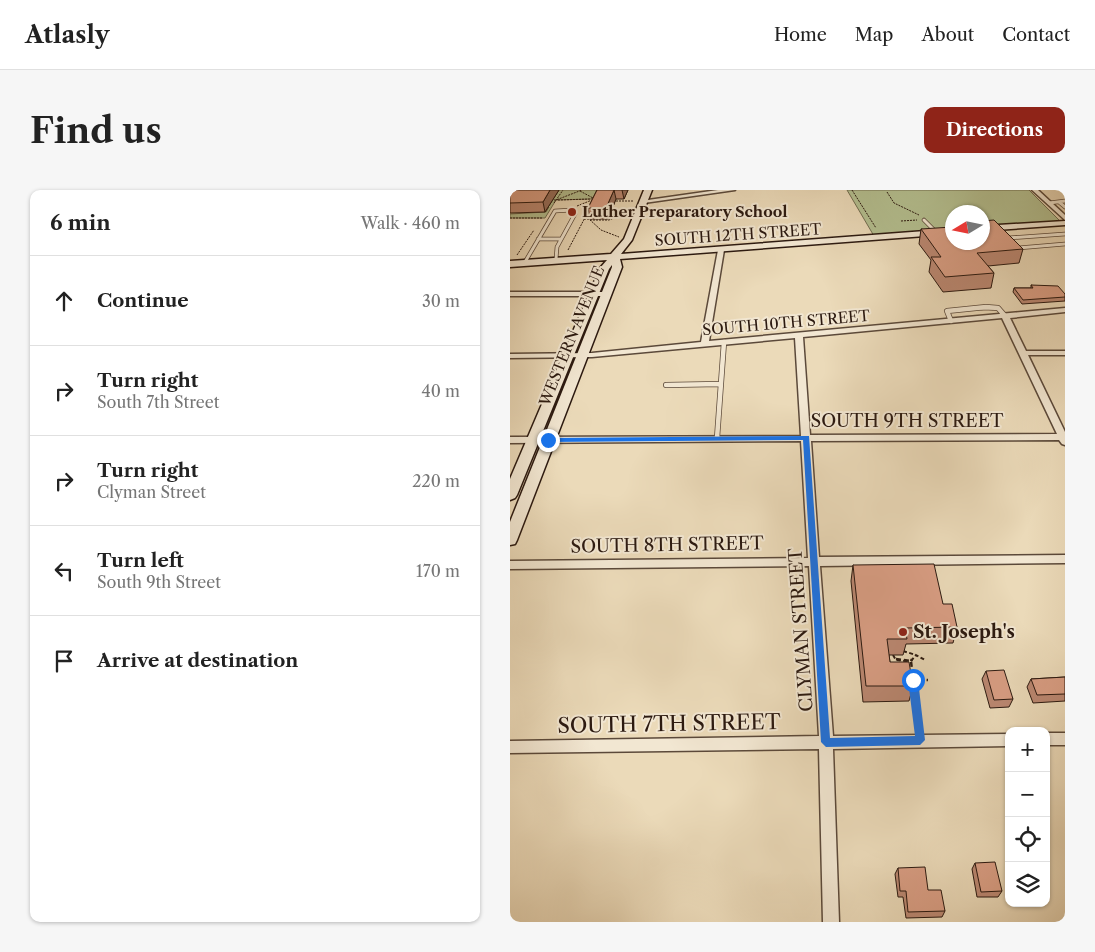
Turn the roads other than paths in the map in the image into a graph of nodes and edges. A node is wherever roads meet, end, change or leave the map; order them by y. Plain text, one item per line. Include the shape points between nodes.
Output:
1 (648, 190) edge
2 (732, 190) edge
3 (1035, 190) edge
4 (1065, 201) edge
5 (1060, 202) junction
6 (1049, 203) junction
7 (643, 204) junction
8 (1065, 207) edge
9 (924, 220) road end
10 (1064, 223) edge
11 (990, 228) edge
12 (996, 228) junction
13 (945, 232) edge
14 (937, 233) junction
15 (1065, 234) edge
16 (1008, 238) junction
17 (538, 239) junction
18 (561, 239) junction
19 (1065, 244) edge
20 (721, 250) junction
21 (616, 256) junction
22 (556, 259) junction
23 (525, 262) junction
24 (510, 264) edge
25 (510, 294) edge
26 (594, 294) junction
27 (606, 294) junction
28 (1065, 310) edge
29 (1006, 316) junction
30 (800, 336) junction
31 (724, 342) junction
32 (705, 344) junction
33 (1065, 353) edge
34 (1024, 354) junction
35 (582, 355) junction
36 (510, 356) edge
37 (568, 356) junction
38 (720, 384) junction
39 (666, 385) dead end
40 (717, 438) junction
41 (806, 438) junction
42 (1064, 439) edge
43 (510, 440) edge
44 (532, 440) junction
45 (548, 440) junction
46 (510, 495) edge
47 (510, 540) edge
48 (1065, 559) edge
49 (814, 560) junction
50 (510, 565) edge
51 (1050, 739) edge
52 (1065, 739) edge
53 (1005, 740) edge
54 (826, 742) junction
55 (510, 747) edge
56 (831, 922) edge

1 - 7 street, WESTERN AVENUE
2 - 7 street
3 - 6 street
4 - 5 lane
5 - 6 lane
5 - 8 lane
6 - 10 street
7 - 21 street, WESTERN AVENUE via 628,240
9 - 14 lane
10 - 12 street
11 - 12 street
12 - 16 lane
13 - 14 street, SOUTH 12TH STREET
14 - 20 street, SOUTH 12TH STREET
15 - 16 lane
16 - 19 lane via 1018,248
17 - 18 lane
17 - 18 lane via 555,211 572,210 575,212
17 - 23 lane
18 - 22 lane
20 - 21 street, SOUTH 12TH STREET
20 - 32 street
21 - 22 street, SOUTH 12TH STREET
21 - 26 street, WESTERN AVENUE via 605,268
21 - 27 street, WESTERN AVENUE via 617,267
22 - 23 street, SOUTH 12TH STREET
23 - 24 street, SOUTH 12TH STREET
25 - 26 street
26 - 27 street
26 - 37 street, WESTERN AVENUE
27 - 35 street, WESTERN AVENUE
28 - 29 street, SOUTH 10TH STREET
29 - 30 street, SOUTH 10TH STREET
29 - 34 street
30 - 31 street, SOUTH 10TH STREET
30 - 41 street, CLYMAN STREET
31 - 32 street, SOUTH 10TH STREET
31 - 38 lane
32 - 35 street, SOUTH 10TH STREET
33 - 34 street
34 - 42 street
35 - 37 street, SOUTH 10TH STREET
35 - 45 street, WESTERN AVENUE
36 - 37 street, SOUTH 10TH STREET
37 - 44 street, WESTERN AVENUE
38 - 39 lane
38 - 40 lane
40 - 41 street, SOUTH 9TH STREET
40 - 45 street, SOUTH 9TH STREET
41 - 42 street, SOUTH 9TH STREET
41 - 49 street, CLYMAN STREET
43 - 44 street, SOUTH 9TH STREET
44 - 45 street, SOUTH 9TH STREET
44 - 46 street, WESTERN AVENUE
45 - 47 street, WESTERN AVENUE
48 - 49 street, SOUTH 8TH STREET
49 - 50 street, SOUTH 8TH STREET
49 - 54 street, CLYMAN STREET
51 - 52 street
53 - 54 street, SOUTH 7TH STREET
54 - 55 street, SOUTH 7TH STREET
54 - 56 street, CLYMAN STREET

